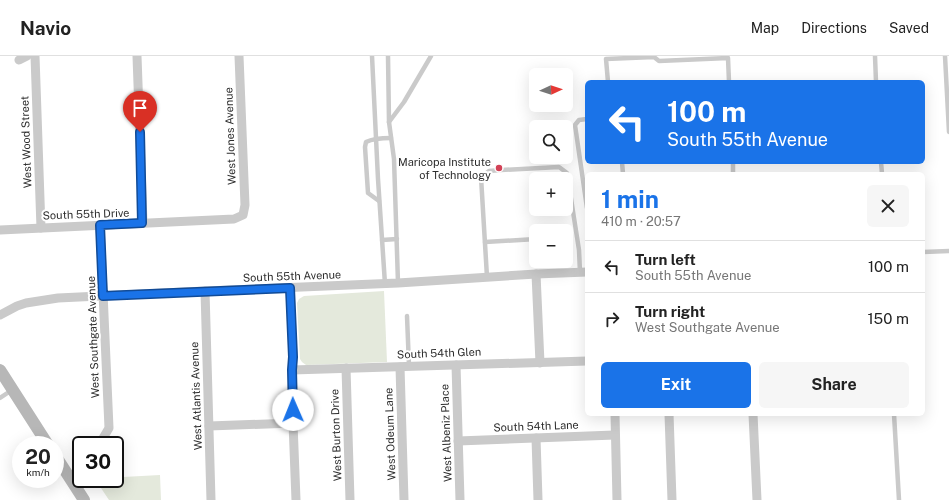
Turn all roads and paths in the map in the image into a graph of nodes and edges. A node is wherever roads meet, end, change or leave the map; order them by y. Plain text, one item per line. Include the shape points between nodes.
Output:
1 (35, 56) edge
2 (137, 56) edge
3 (239, 56) edge
4 (372, 56) edge
5 (388, 56) edge
6 (431, 56) edge
7 (875, 56) edge
8 (945, 56) edge
9 (608, 80) edge
10 (729, 80) edge
11 (876, 80) edge
12 (585, 119) edge
13 (389, 122) junction
14 (949, 132) edge
15 (376, 138) junction
16 (392, 138) junction
17 (585, 179) edge
18 (379, 201) junction
19 (243, 215) joint
20 (142, 223) junction
21 (100, 225) junction
22 (41, 228) junction
23 (0, 230) edge
24 (396, 239) junction
25 (529, 239) edge
26 (382, 240) junction
27 (485, 242) junction
28 (949, 251) edge
29 (925, 252) edge
30 (583, 272) edge
31 (536, 274) junction
32 (487, 277) junction
33 (398, 283) junction
34 (385, 284) junction
35 (290, 288) junction
36 (205, 291) junction
37 (103, 296) junction
38 (0, 315) edge
39 (407, 316) dead end
40 (585, 361) edge
41 (540, 363) junction
42 (456, 365) junction
43 (405, 366) junction
44 (346, 368) junction
45 (0, 370) edge
46 (292, 370) junction
47 (12, 389) junction
48 (0, 398) edge
49 (614, 416) edge
50 (669, 416) edge
51 (753, 416) edge
52 (894, 416) edge
53 (293, 423) junction
54 (209, 426) junction
55 (615, 435) junction
56 (42, 436) edge
57 (104, 436) edge
58 (536, 438) junction
59 (458, 441) junction
60 (64, 469) edge
61 (84, 500) edge
62 (211, 500) edge
63 (296, 500) edge
64 (350, 500) edge
65 (404, 500) edge
66 (460, 500) edge
67 (538, 500) edge
68 (617, 500) edge
69 (672, 500) edge
70 (757, 500) edge
71 (899, 500) edge

1 - 22 street, West Wood Street
2 - 20 street
3 - 19 street, West Jones Avenue via 245,205
4 - 15 lane
5 - 13 lane
6 - 13 lane
7 - 11 lane
8 - 14 lane
9 - 10 lane via 606,59 654,57 659,61 728,58
12 - 17 lane via 580,120 575,126
13 - 16 lane
15 - 16 lane
15 - 18 lane
15 - 18 lane via 366,142 365,147 368,193
16 - 24 lane
18 - 26 lane
19 - 20 street, South 55th Drive via 234,219
20 - 21 street, South 55th Drive
21 - 22 street, South 55th Drive
21 - 37 street, West Southgate Avenue
22 - 23 street, South 55th Drive
24 - 26 lane
24 - 33 lane
25 - 27 lane
26 - 34 lane
27 - 30 lane via 481,178 489,171 559,167 567,173
27 - 32 lane
28 - 29 lane
30 - 31 street, South 55th Avenue
31 - 32 street, South 55th Avenue
31 - 41 street
32 - 33 street, South 55th Avenue
33 - 34 street, South 55th Avenue
34 - 35 street, South 55th Avenue
35 - 36 street, South 55th Avenue
35 - 46 street
36 - 37 street, South 55th Avenue
36 - 54 street, West Atlantis Avenue
37 - 38 street, South 55th Avenue via 58,298 26,303
37 - 57 street, West Southgate Avenue via 109,428
39 - 43 lane
40 - 41 street, South 54th Glen
41 - 42 street, South 54th Glen
42 - 43 street, South 54th Glen
42 - 59 street, West Albeniz Place
43 - 44 street, South 54th Glen
43 - 65 street, West Odeum Lane
44 - 46 street, South 54th Glen
44 - 64 street, West Burton Drive
45 - 47 main road
46 - 53 street
47 - 48 lane
47 - 56 main road
49 - 55 street
50 - 69 street
51 - 70 street
52 - 71 lane
53 - 54 street
53 - 63 street
54 - 62 street, West Atlantis Avenue
55 - 58 street, South 54th Lane
55 - 68 street
58 - 59 street, South 54th Lane
58 - 67 street
59 - 66 street, West Albeniz Place
60 - 61 main road

